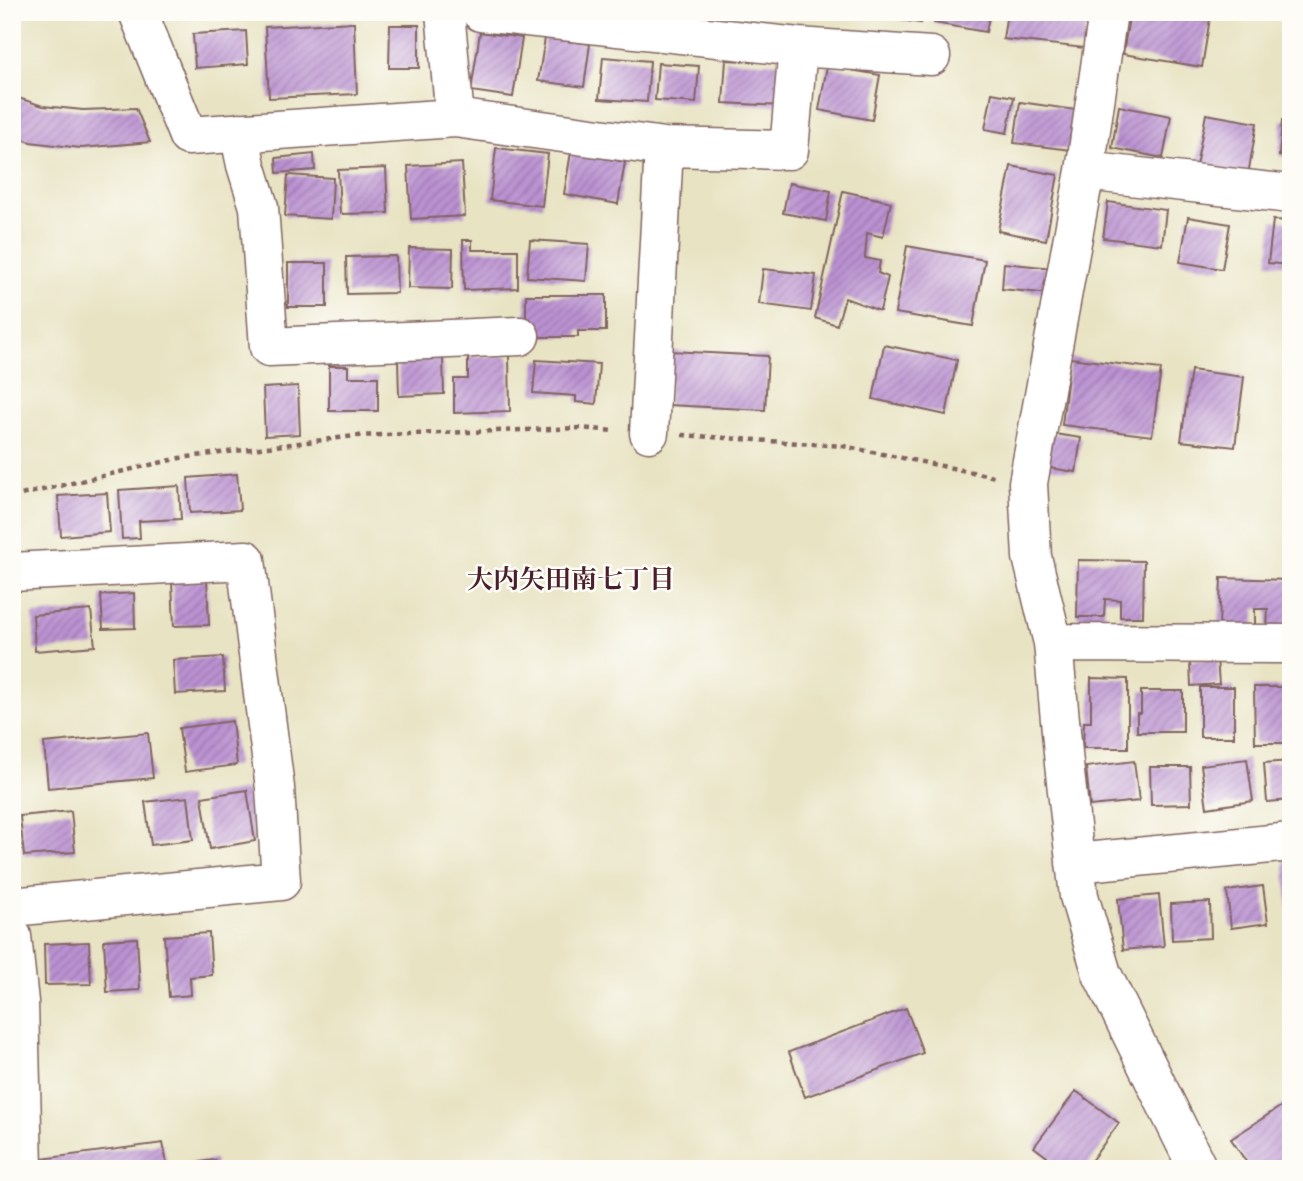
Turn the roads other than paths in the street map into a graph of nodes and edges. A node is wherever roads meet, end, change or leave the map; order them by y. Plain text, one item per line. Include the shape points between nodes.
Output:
1 (138, 12) edge
2 (445, 12) edge
3 (481, 12) edge
4 (1108, 12) edge
5 (798, 47) junction
6 (931, 56) dead end
7 (455, 118) junction
8 (239, 132) junction
9 (664, 147) junction
10 (1085, 171) junction
11 (1291, 194) edge
12 (520, 335) dead end
13 (649, 433) road end
14 (12, 572) edge
15 (1054, 643) junction
16 (1291, 644) edge
17 (1291, 842) edge
18 (1075, 863) junction
19 (12, 907) edge
20 (12, 936) edge
21 (15, 991) edge
22 (23, 1169) edge
23 (1198, 1169) edge

1 - 8 street via 188,136
2 - 7 street
3 - 5 street
4 - 10 street
5 - 6 street
5 - 9 street via 789,150
7 - 8 street
7 - 9 street
8 - 12 street via 259,207 269,347
9 - 13 street
10 - 11 street
10 - 15 street via 1028,483 1032,557
14 - 19 street via 246,560 275,788 281,881
15 - 16 street
15 - 18 street
17 - 18 street
18 - 23 street via 1079,896 1102,974
20 - 21 street
21 - 22 street

